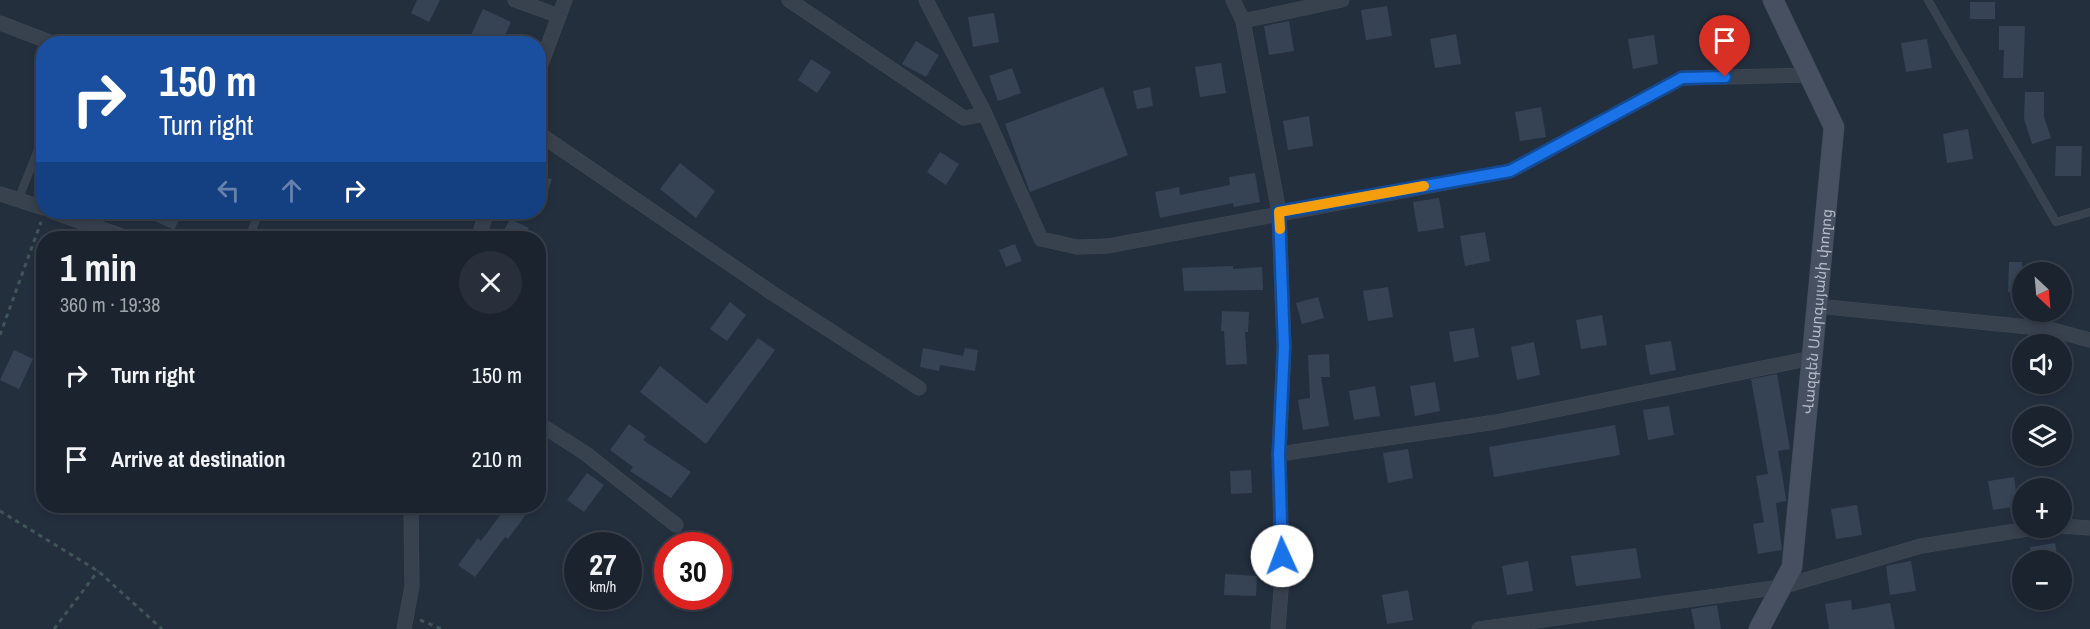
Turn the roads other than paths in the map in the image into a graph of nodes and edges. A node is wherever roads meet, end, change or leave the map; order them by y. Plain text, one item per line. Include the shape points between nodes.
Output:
1 (515, 0) edge
2 (565, 0) edge
3 (789, 0) edge
4 (926, 0) edge
5 (1233, 0) edge
6 (1342, 0) edge
7 (1773, 0) edge
8 (1928, 0) edge
9 (559, 16) junction
10 (1243, 21) junction
11 (0, 23) edge
12 (36, 37) edge
13 (546, 51) edge
14 (1809, 75) junction
15 (985, 114) junction
16 (546, 138) edge
17 (36, 155) edge
18 (0, 194) edge
19 (18, 200) junction
20 (36, 207) edge
21 (1279, 212) junction
22 (2090, 212) edge
23 (73, 219) edge
24 (108, 231) edge
25 (1817, 306) junction
26 (2090, 340) edge
27 (1812, 358) junction
28 (919, 388) dead end
29 (546, 428) edge
30 (1279, 454) junction
31 (411, 513) edge
32 (676, 525) dead end
33 (2072, 527) edge
34 (2090, 528) edge
35 (2012, 532) edge
36 (1781, 586) junction
37 (405, 629) edge
38 (1278, 629) edge
39 (1479, 629) edge
40 (1759, 629) edge

1 - 9 street
2 - 9 street
3 - 15 street via 964,118
4 - 15 street
5 - 10 street
6 - 10 street
7 - 14 street, Վազգեն Սարգսյանի փողոց
8 - 22 lane via 2056,222
9 - 13 street
10 - 21 street
11 - 12 street
14 - 21 street via 1682,78 1510,171
14 - 25 street, Վազգեն Սարգսյանի փողոց via 1834,128
15 - 21 street via 1041,239 1077,247 1108,246
16 - 28 street
17 - 19 lane
18 - 19 street
19 - 20 street
21 - 30 street via 1284,347
23 - 24 street
25 - 26 street via 2049,329
25 - 27 street, Վազգեն Սարգսյանի փողոց
27 - 30 street via 1496,422
27 - 36 street, Վազգեն Սարգսյանի փողոց via 1792,567
29 - 32 street via 585,453
30 - 38 street via 1282,577
31 - 37 street via 412,585
33 - 34 street
35 - 36 street via 1921,546
36 - 39 street
36 - 40 street, Վազգեն Սարգսյանի փողոց

